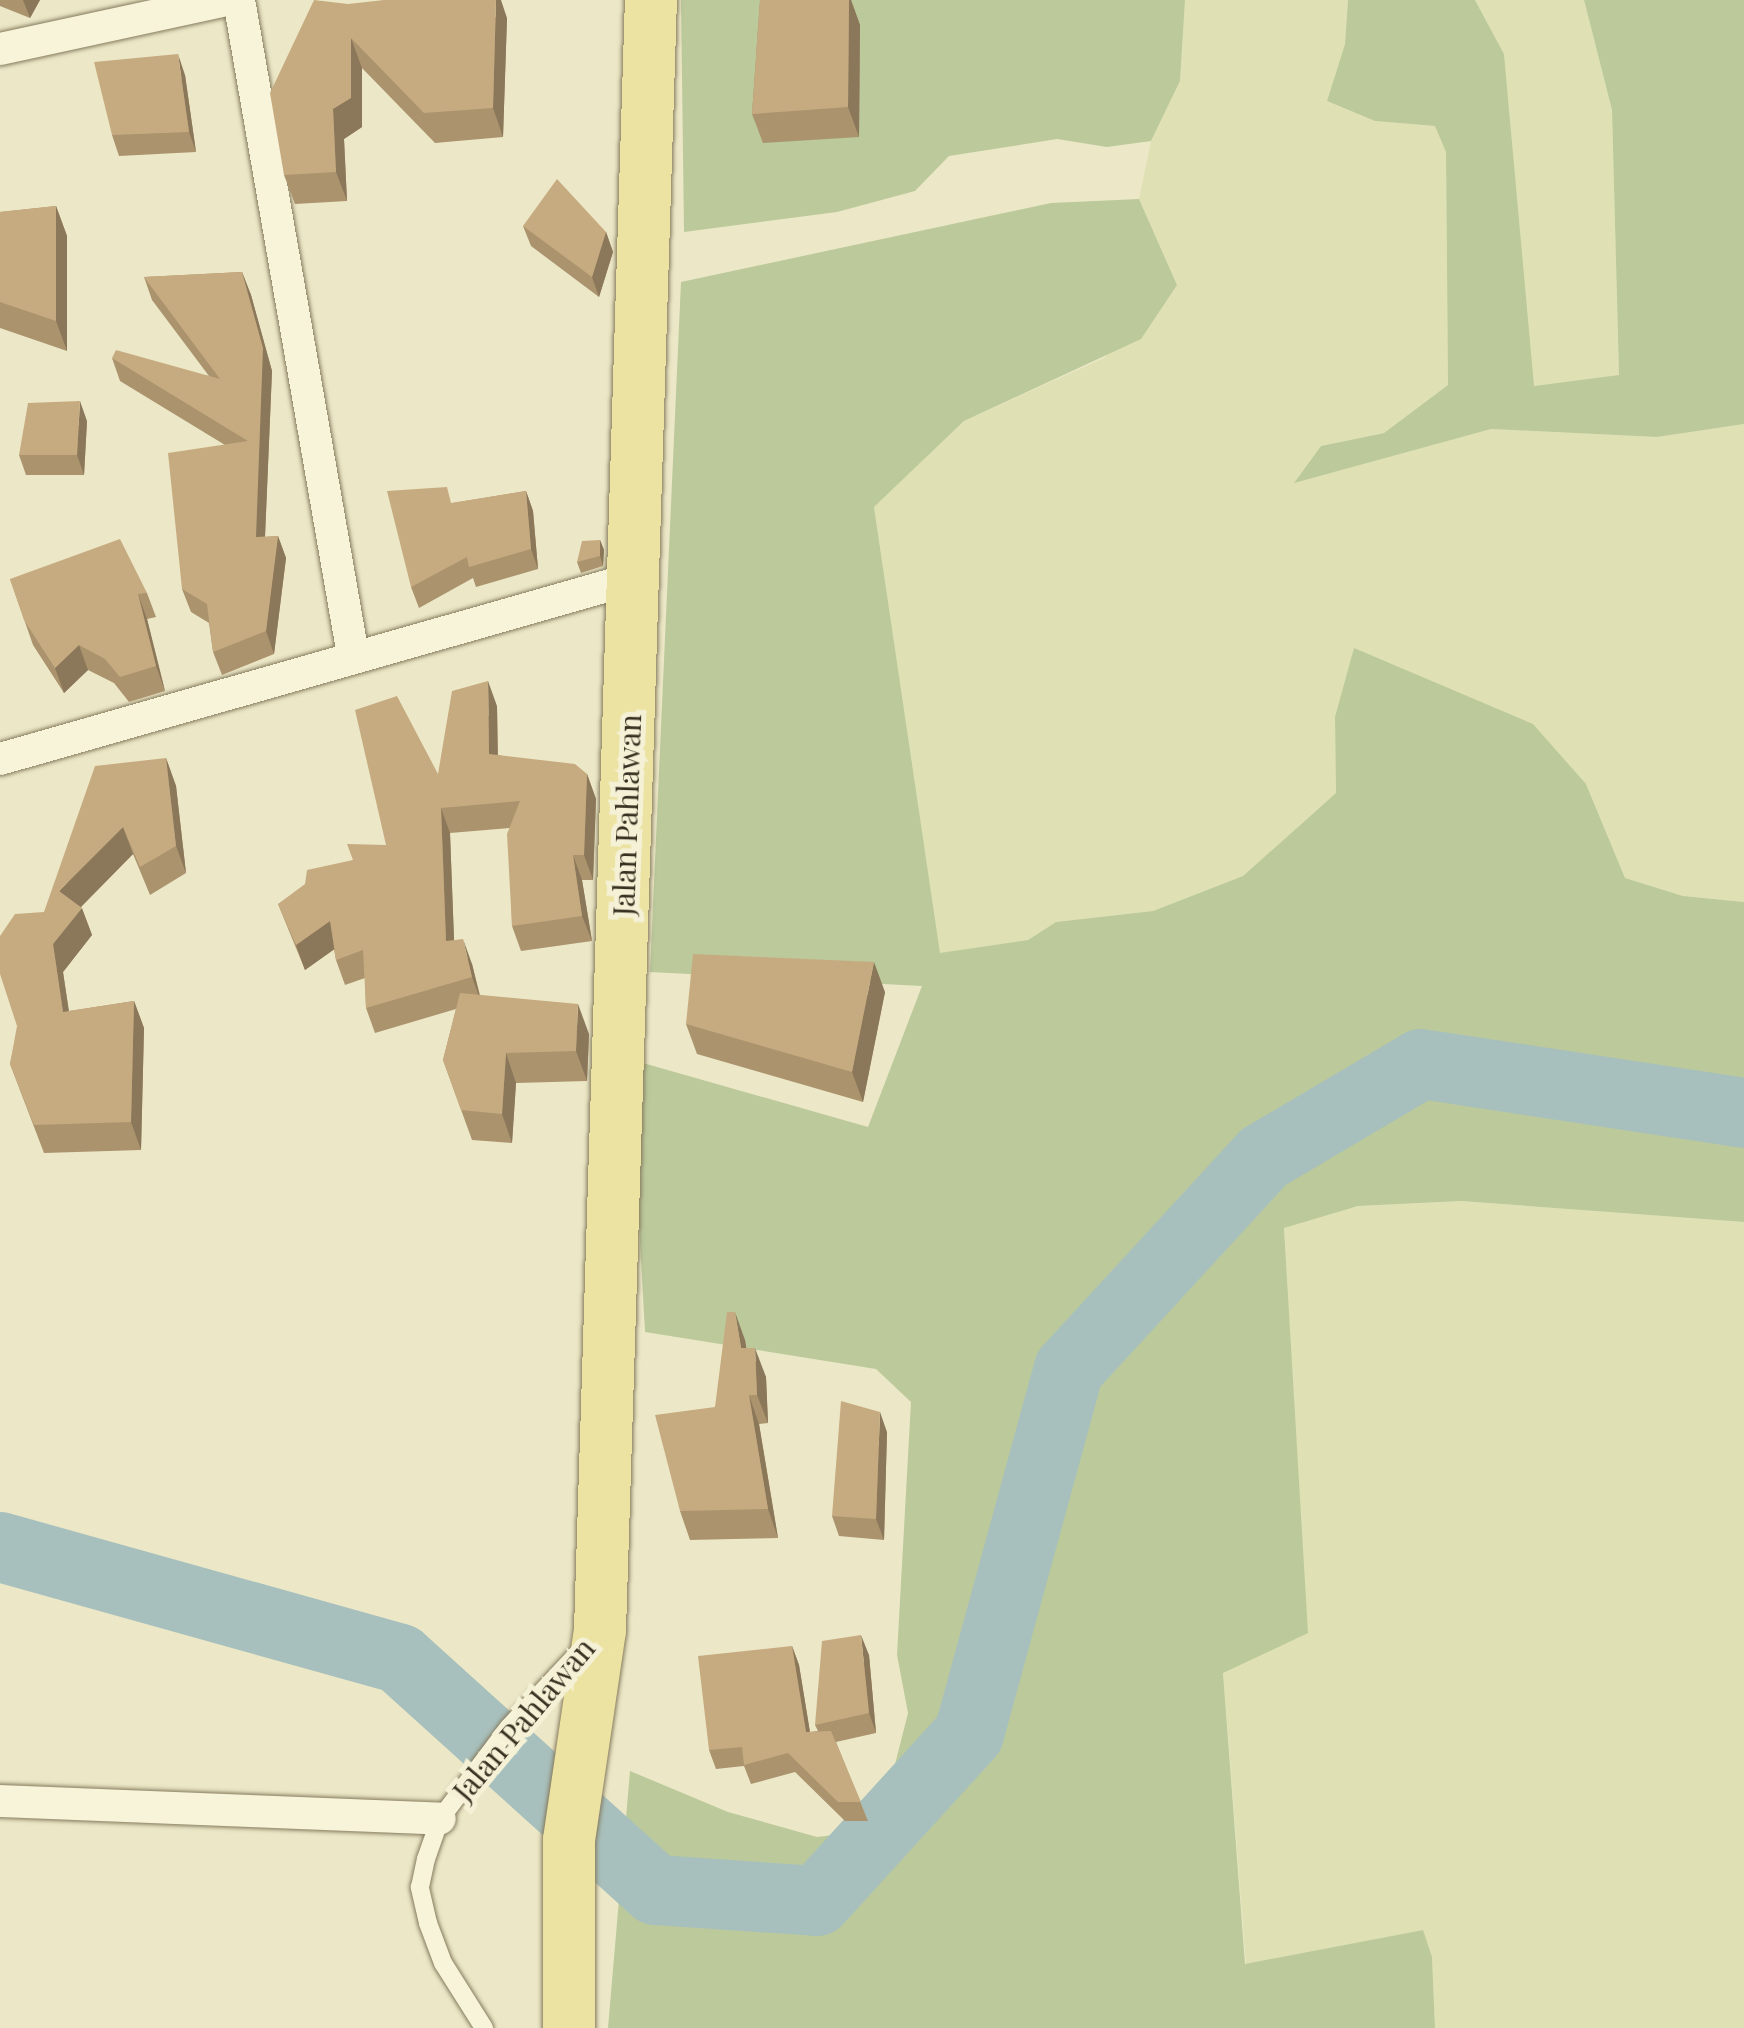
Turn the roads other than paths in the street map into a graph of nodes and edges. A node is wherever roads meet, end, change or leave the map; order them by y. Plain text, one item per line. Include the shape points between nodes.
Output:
1 (227, 0) edge
2 (239, 0) edge
3 (651, 0) edge
4 (0, 50) edge
5 (635, 578) junction
6 (353, 655) junction
7 (0, 759) edge
8 (600, 1630) junction
9 (0, 1801) edge
10 (440, 1818) junction
11 (484, 2028) edge
12 (569, 2028) edge

1 - 4 street
2 - 6 street
3 - 5 main road, Jalan Pahlawan
5 - 6 street
5 - 8 main road, Jalan Pahlawan
6 - 7 street
8 - 10 lane, Jalan Pahlawan via 510,1727
8 - 12 main road, Jalan Pahlawan via 570,1840
9 - 10 street
10 - 11 lane, Jalan Pahlawan via 420,1887 443,1963

